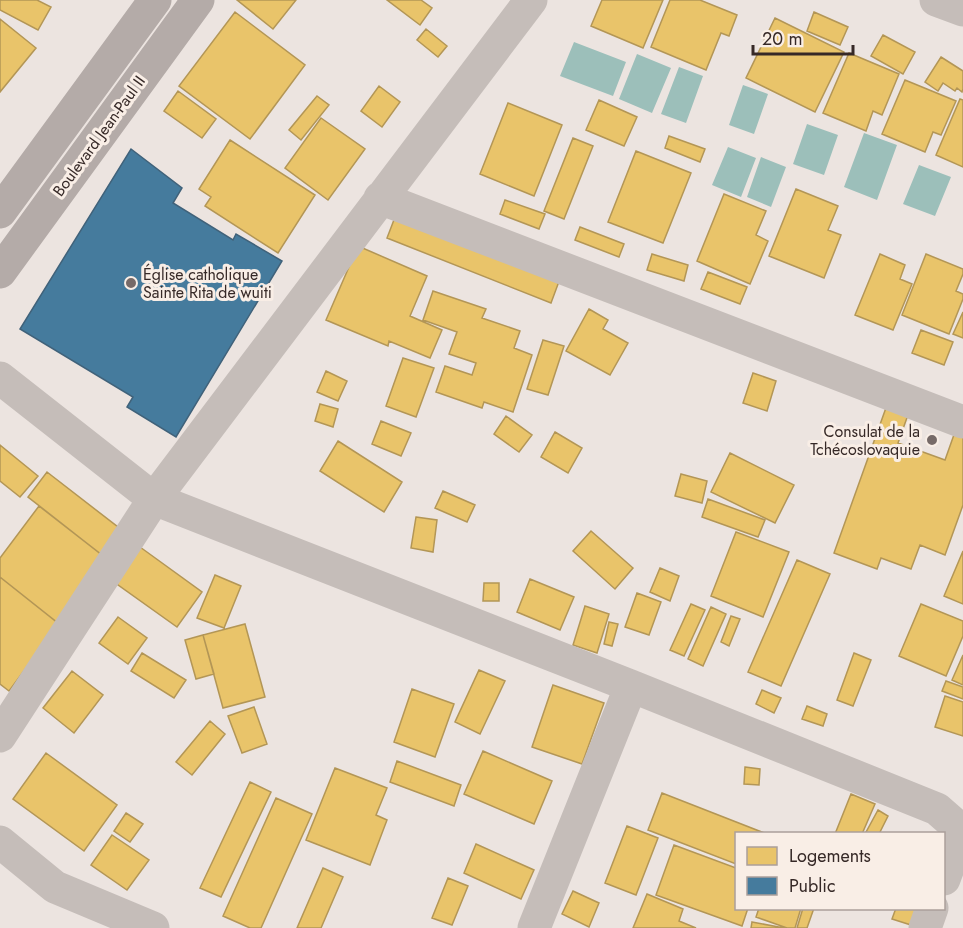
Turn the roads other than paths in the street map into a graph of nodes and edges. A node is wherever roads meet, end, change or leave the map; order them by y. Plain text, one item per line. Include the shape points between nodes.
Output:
1 (155, 0) edge
2 (198, 0) edge
3 (531, 0) edge
4 (936, 0) edge
5 (963, 10) edge
6 (380, 198) junction
7 (0, 212) edge
8 (0, 272) edge
9 (0, 378) edge
10 (963, 422) edge
11 (154, 499) junction
12 (631, 686) junction
13 (0, 736) edge
14 (0, 842) edge
15 (945, 876) edge
16 (932, 910) edge
17 (153, 928) edge
18 (534, 928) edge
19 (925, 928) edge

1 - 7 main road
2 - 8 main road, Boulevard Jean-Paul II
3 - 6 street
4 - 5 street
6 - 10 street
6 - 11 street
9 - 11 street
11 - 12 street
11 - 13 street
12 - 15 street via 937,809 953,823 958,841
12 - 18 street
14 - 17 street via 55,887
16 - 19 street

